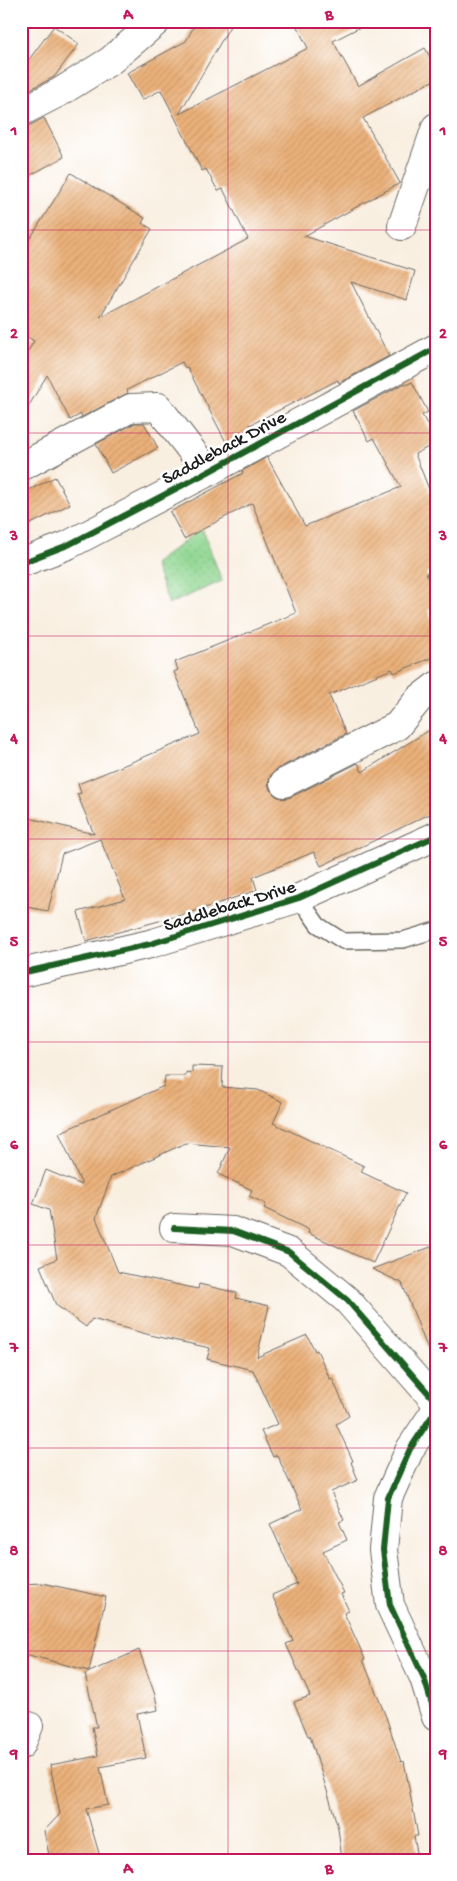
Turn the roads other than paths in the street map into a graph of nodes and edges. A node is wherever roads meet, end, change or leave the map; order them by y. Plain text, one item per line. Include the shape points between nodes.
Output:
1 (157, 21) edge
2 (21, 112) edge
3 (436, 127) edge
4 (402, 226) dead end
5 (436, 348) edge
6 (21, 467) edge
7 (208, 472) junction
8 (21, 564) edge
9 (436, 686) edge
10 (284, 783) dead end
11 (436, 836) edge
12 (299, 898) junction
13 (436, 930) edge
14 (21, 973) edge
15 (174, 1228) dead end
16 (436, 1402) edge
17 (436, 1410) edge
18 (436, 1717) edge

1 - 2 street via 110,61
3 - 4 street
5 - 7 street, Saddleback Drive
6 - 7 street via 131,408 158,407
7 - 8 street, Saddleback Drive via 68,545
9 - 10 street via 419,699 397,726
11 - 12 street, Saddleback Drive
12 - 13 lane via 318,926 342,941 404,940
12 - 14 street, Saddleback Drive via 150,944
15 - 16 street via 233,1231 289,1252 347,1300
17 - 18 street via 410,1450 388,1498 383,1550 390,1605 424,1678

